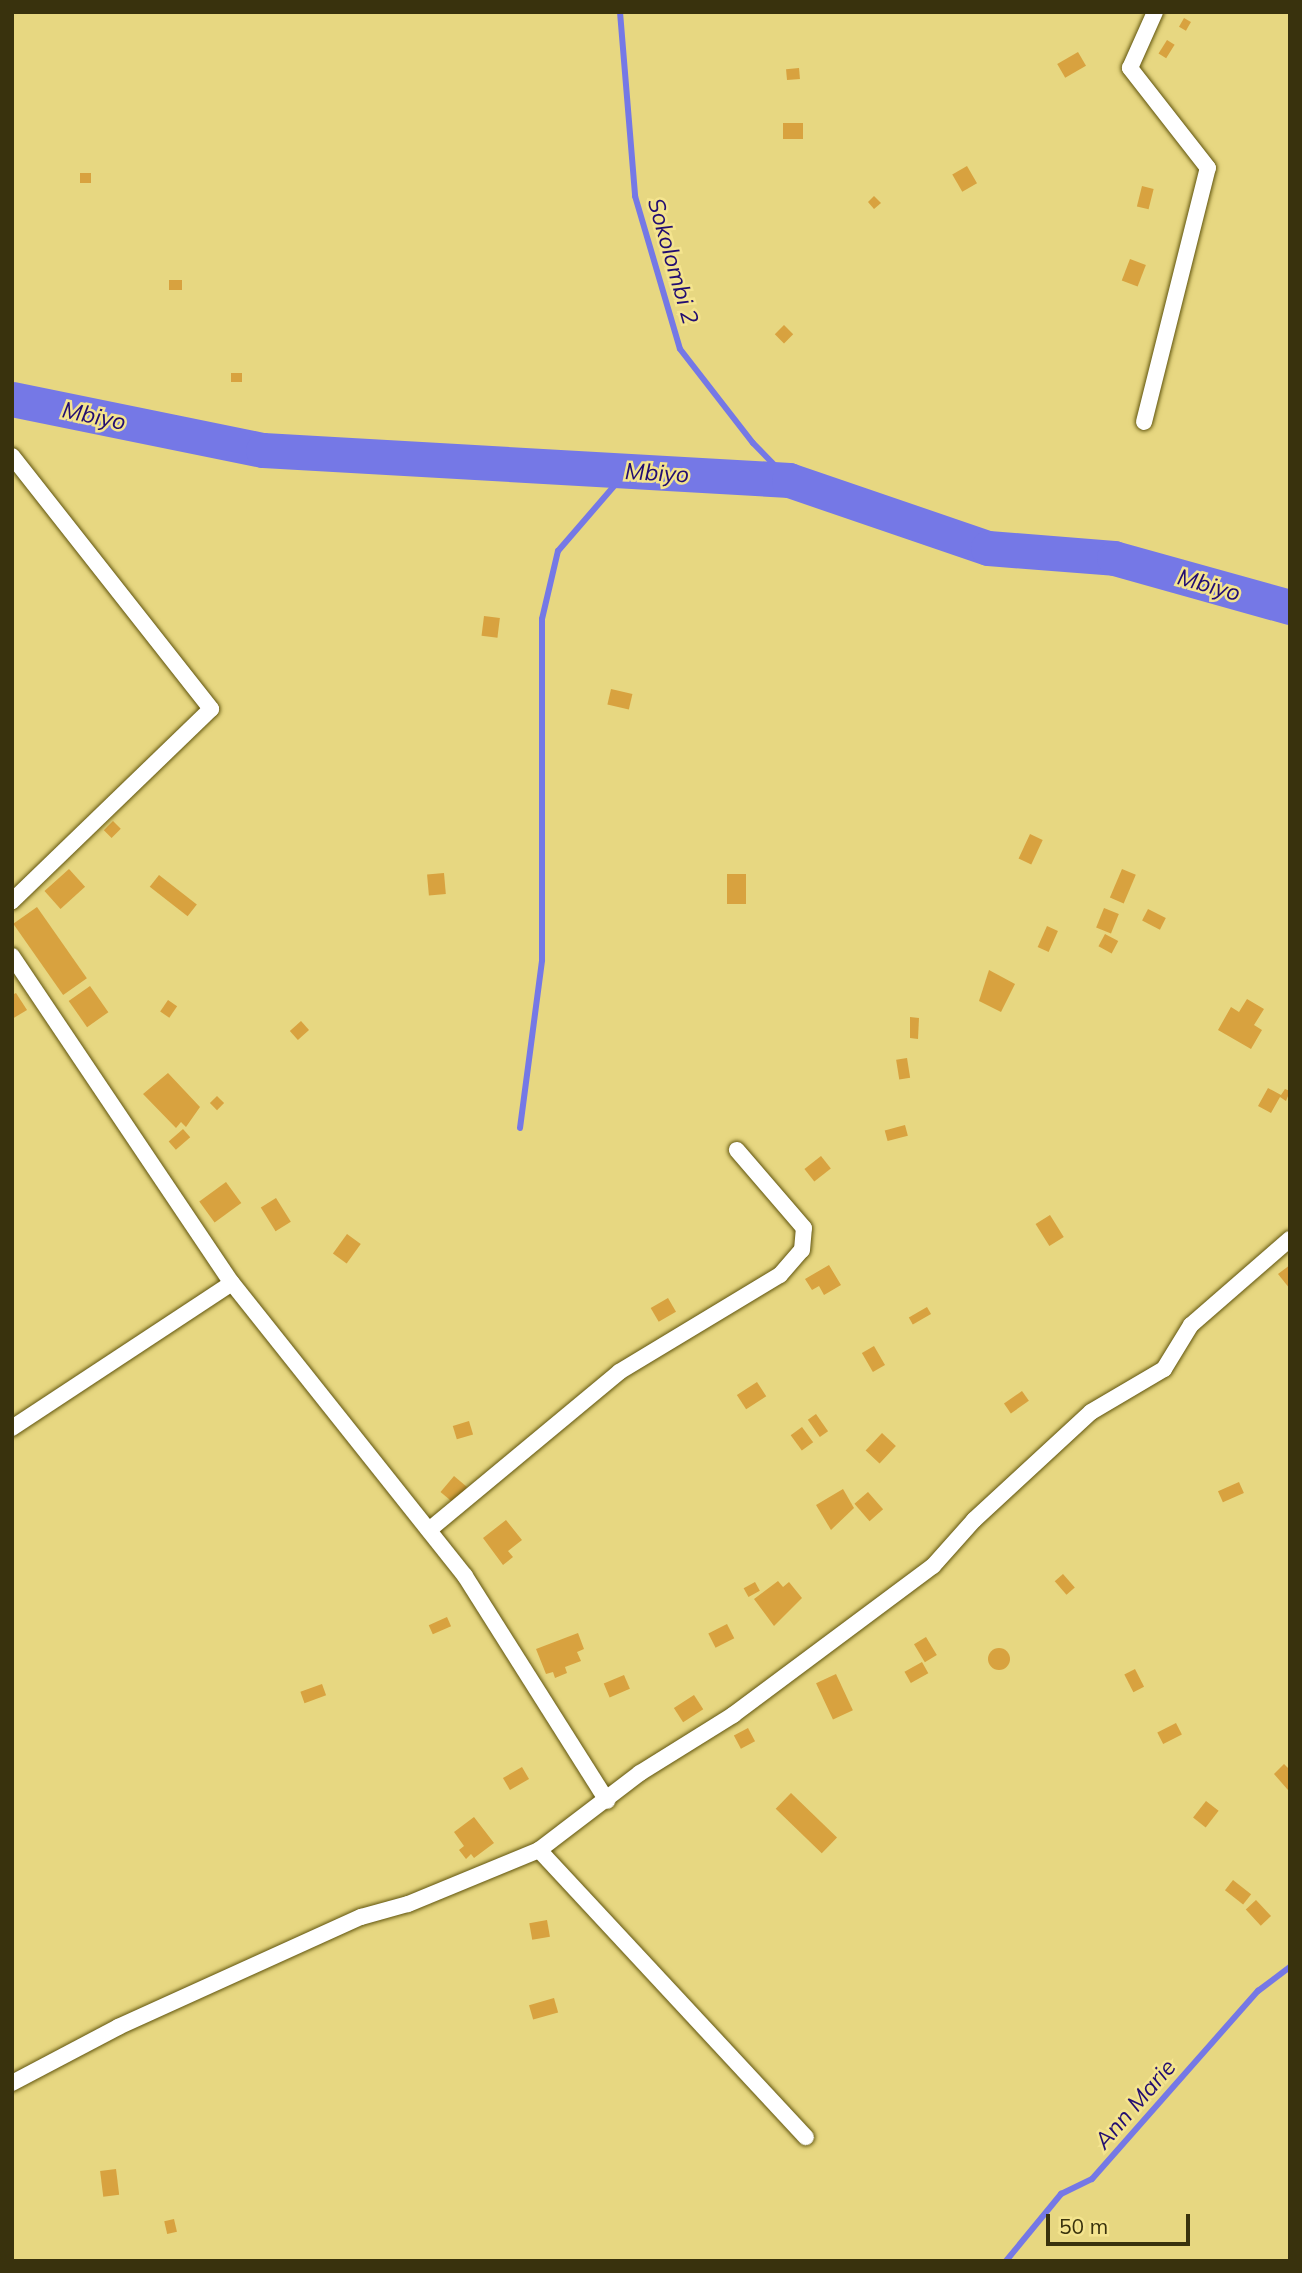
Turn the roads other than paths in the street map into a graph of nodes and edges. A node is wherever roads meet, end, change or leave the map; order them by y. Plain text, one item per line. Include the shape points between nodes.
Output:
1 (1156, 12) edge
2 (1144, 422) dead end
3 (12, 456) edge
4 (12, 901) edge
5 (12, 956) edge
6 (737, 1150) dead end
7 (1290, 1238) edge
8 (232, 1283) junction
9 (12, 1428) edge
10 (429, 1530) junction
11 (607, 1801) junction
12 (539, 1850) junction
13 (12, 2083) edge
14 (806, 2137) dead end

1 - 2 street via 1130,68 1208,168
3 - 4 street via 211,709
5 - 8 street
6 - 10 street via 804,1228 802,1250 780,1275 619,1372
7 - 11 street via 1191,1325 1164,1369 1091,1412 974,1520 933,1566 733,1715 640,1773
8 - 9 street
8 - 10 street
10 - 11 street via 465,1576
11 - 12 street
12 - 13 street via 408,1904 361,1917 118,2027
12 - 14 street

